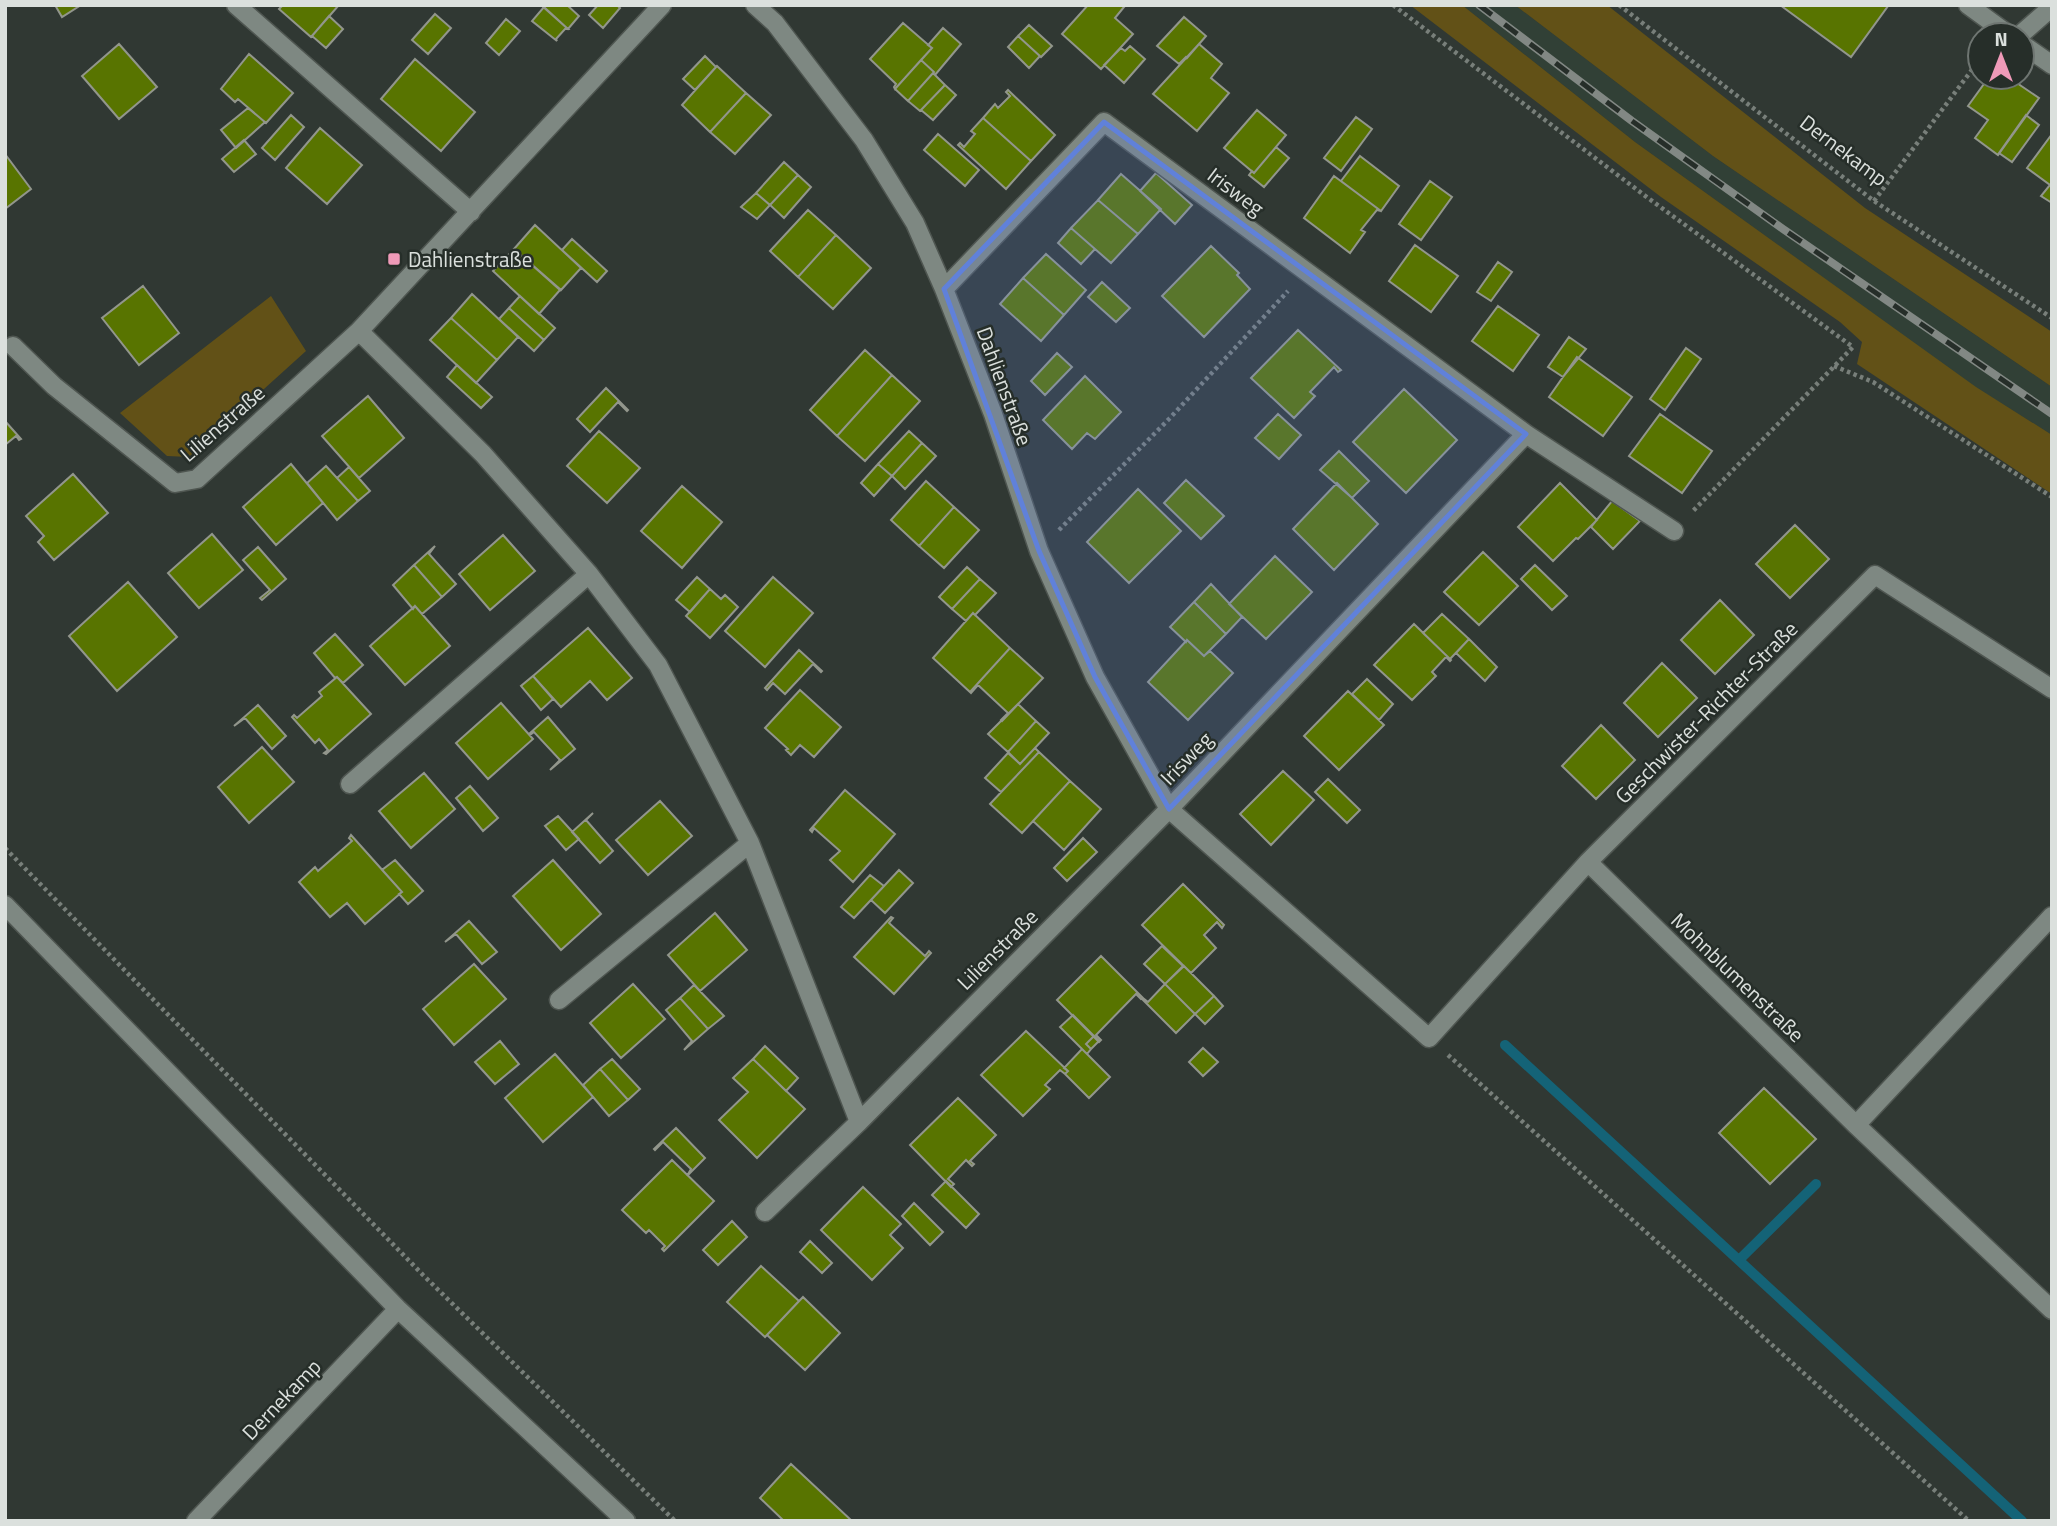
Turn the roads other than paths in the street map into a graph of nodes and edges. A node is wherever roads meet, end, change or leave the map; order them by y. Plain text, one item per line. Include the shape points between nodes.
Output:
1 (236, 5) edge
2 (662, 5) edge
3 (755, 5) edge
4 (1968, 5) edge
5 (2052, 7) edge
6 (1990, 21) edge
7 (2036, 21) edge
8 (2036, 54) edge
9 (2052, 65) edge
10 (471, 212) junction
11 (944, 289) junction
12 (359, 331) junction
13 (13, 346) dead end
14 (1526, 434) junction
15 (1674, 531) road end
16 (589, 574) junction
17 (2052, 689) edge
18 (350, 783) dead end
19 (1169, 808) junction
20 (750, 844) junction
21 (1588, 862) junction
22 (5, 905) edge
23 (2052, 916) edge
24 (559, 1000) dead end
25 (1429, 1038) joint
26 (859, 1122) junction
27 (1856, 1125) junction
28 (765, 1212) dead end
29 (398, 1309) junction
30 (2052, 1310) edge
31 (196, 1521) edge
32 (626, 1521) edge

1 - 10 street
2 - 10 street, Lilienstraße
3 - 11 street, Dahlienstraße via 775,23 864,140 915,223
4 - 6 street
5 - 7 street
8 - 9 street
10 - 12 street, Lilienstraße
11 - 14 street, Irisweg via 1104,122
11 - 19 street, Dahlienstraße via 1039,551 1095,677
12 - 13 street, Lilienstraße via 197,479 175,484 54,386
12 - 16 street via 483,454
14 - 15 street, Irisweg
14 - 19 street, Irisweg
16 - 18 street
16 - 20 street via 657,665
17 - 21 street, Geschwister-Richter-Straße via 1875,575
19 - 25 street, Dahlienstraße
19 - 26 street, Lilienstraße
20 - 24 street
20 - 26 street
21 - 25 street, Geschwister-Richter-Straße
21 - 27 street, Mohnblumenstraße
22 - 29 street
23 - 27 street
26 - 28 street, Lilienstraße
27 - 30 street, Mohnblumenstraße
29 - 31 street, Dernekamp
29 - 32 street

